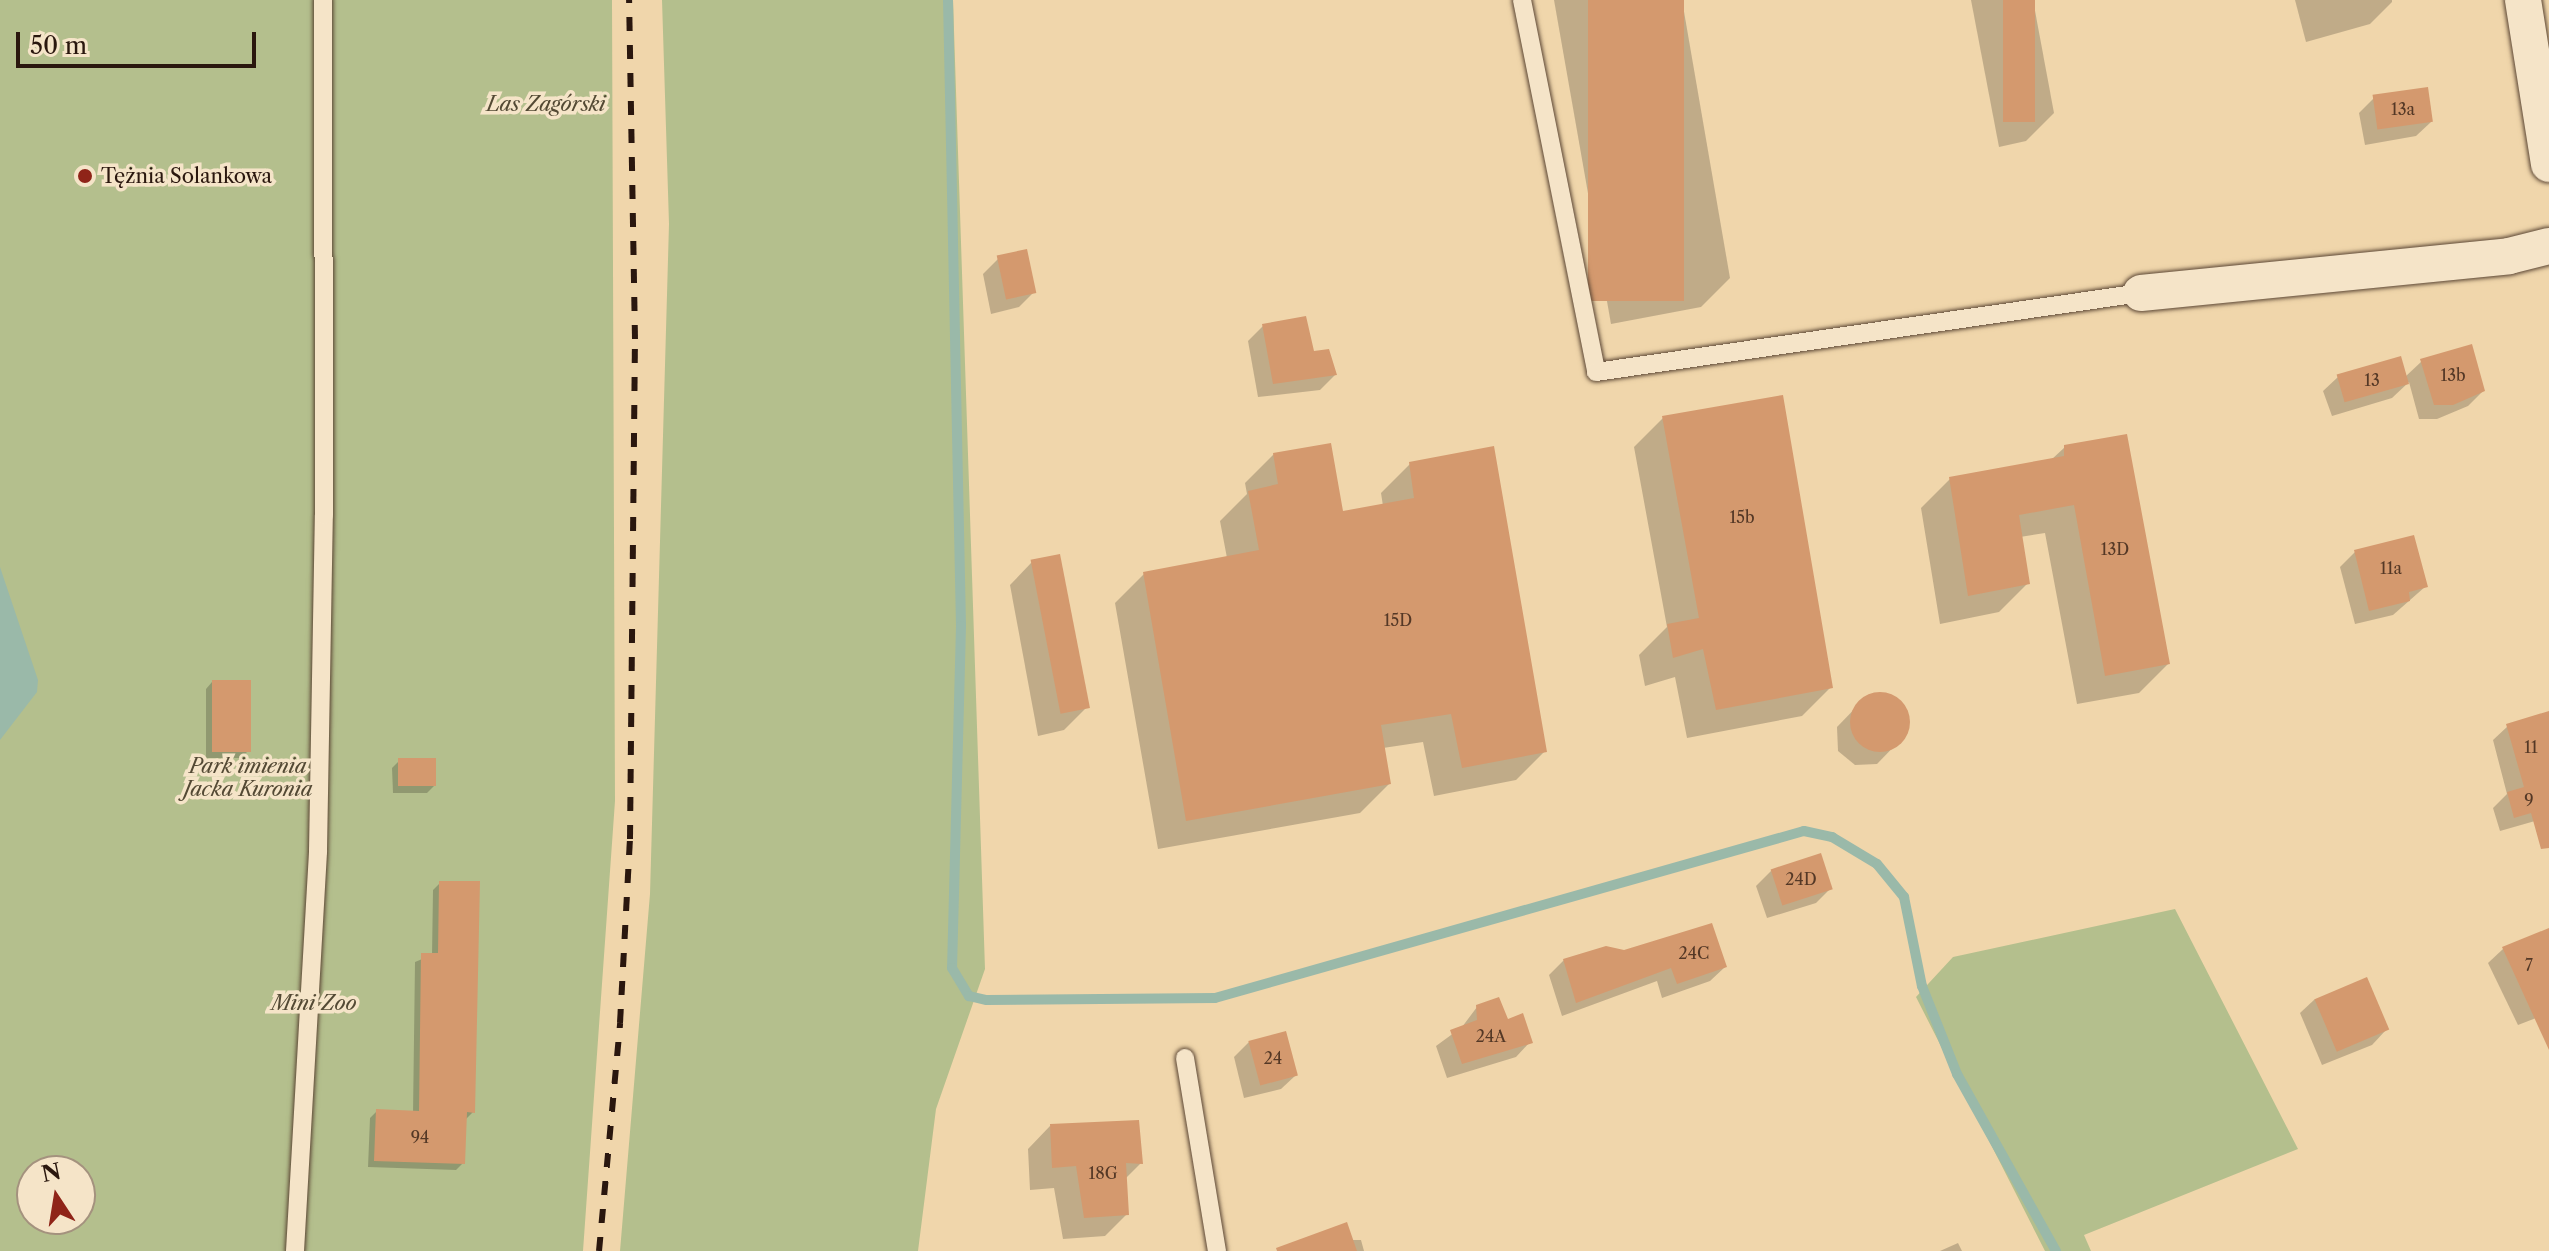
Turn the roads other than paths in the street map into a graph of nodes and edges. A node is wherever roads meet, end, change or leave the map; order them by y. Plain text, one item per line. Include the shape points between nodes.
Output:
1 (323, 0) edge
2 (1522, 0) edge
3 (2523, 0) edge
4 (2549, 164) edge
5 (2549, 246) edge
6 (2141, 293) joint
7 (1185, 1058) dead end
8 (295, 1251) edge
9 (1217, 1251) edge

1 - 8 lane via 319,835
2 - 6 lane via 1596,372
3 - 4 street
5 - 6 street via 2509,256
7 - 9 lane

